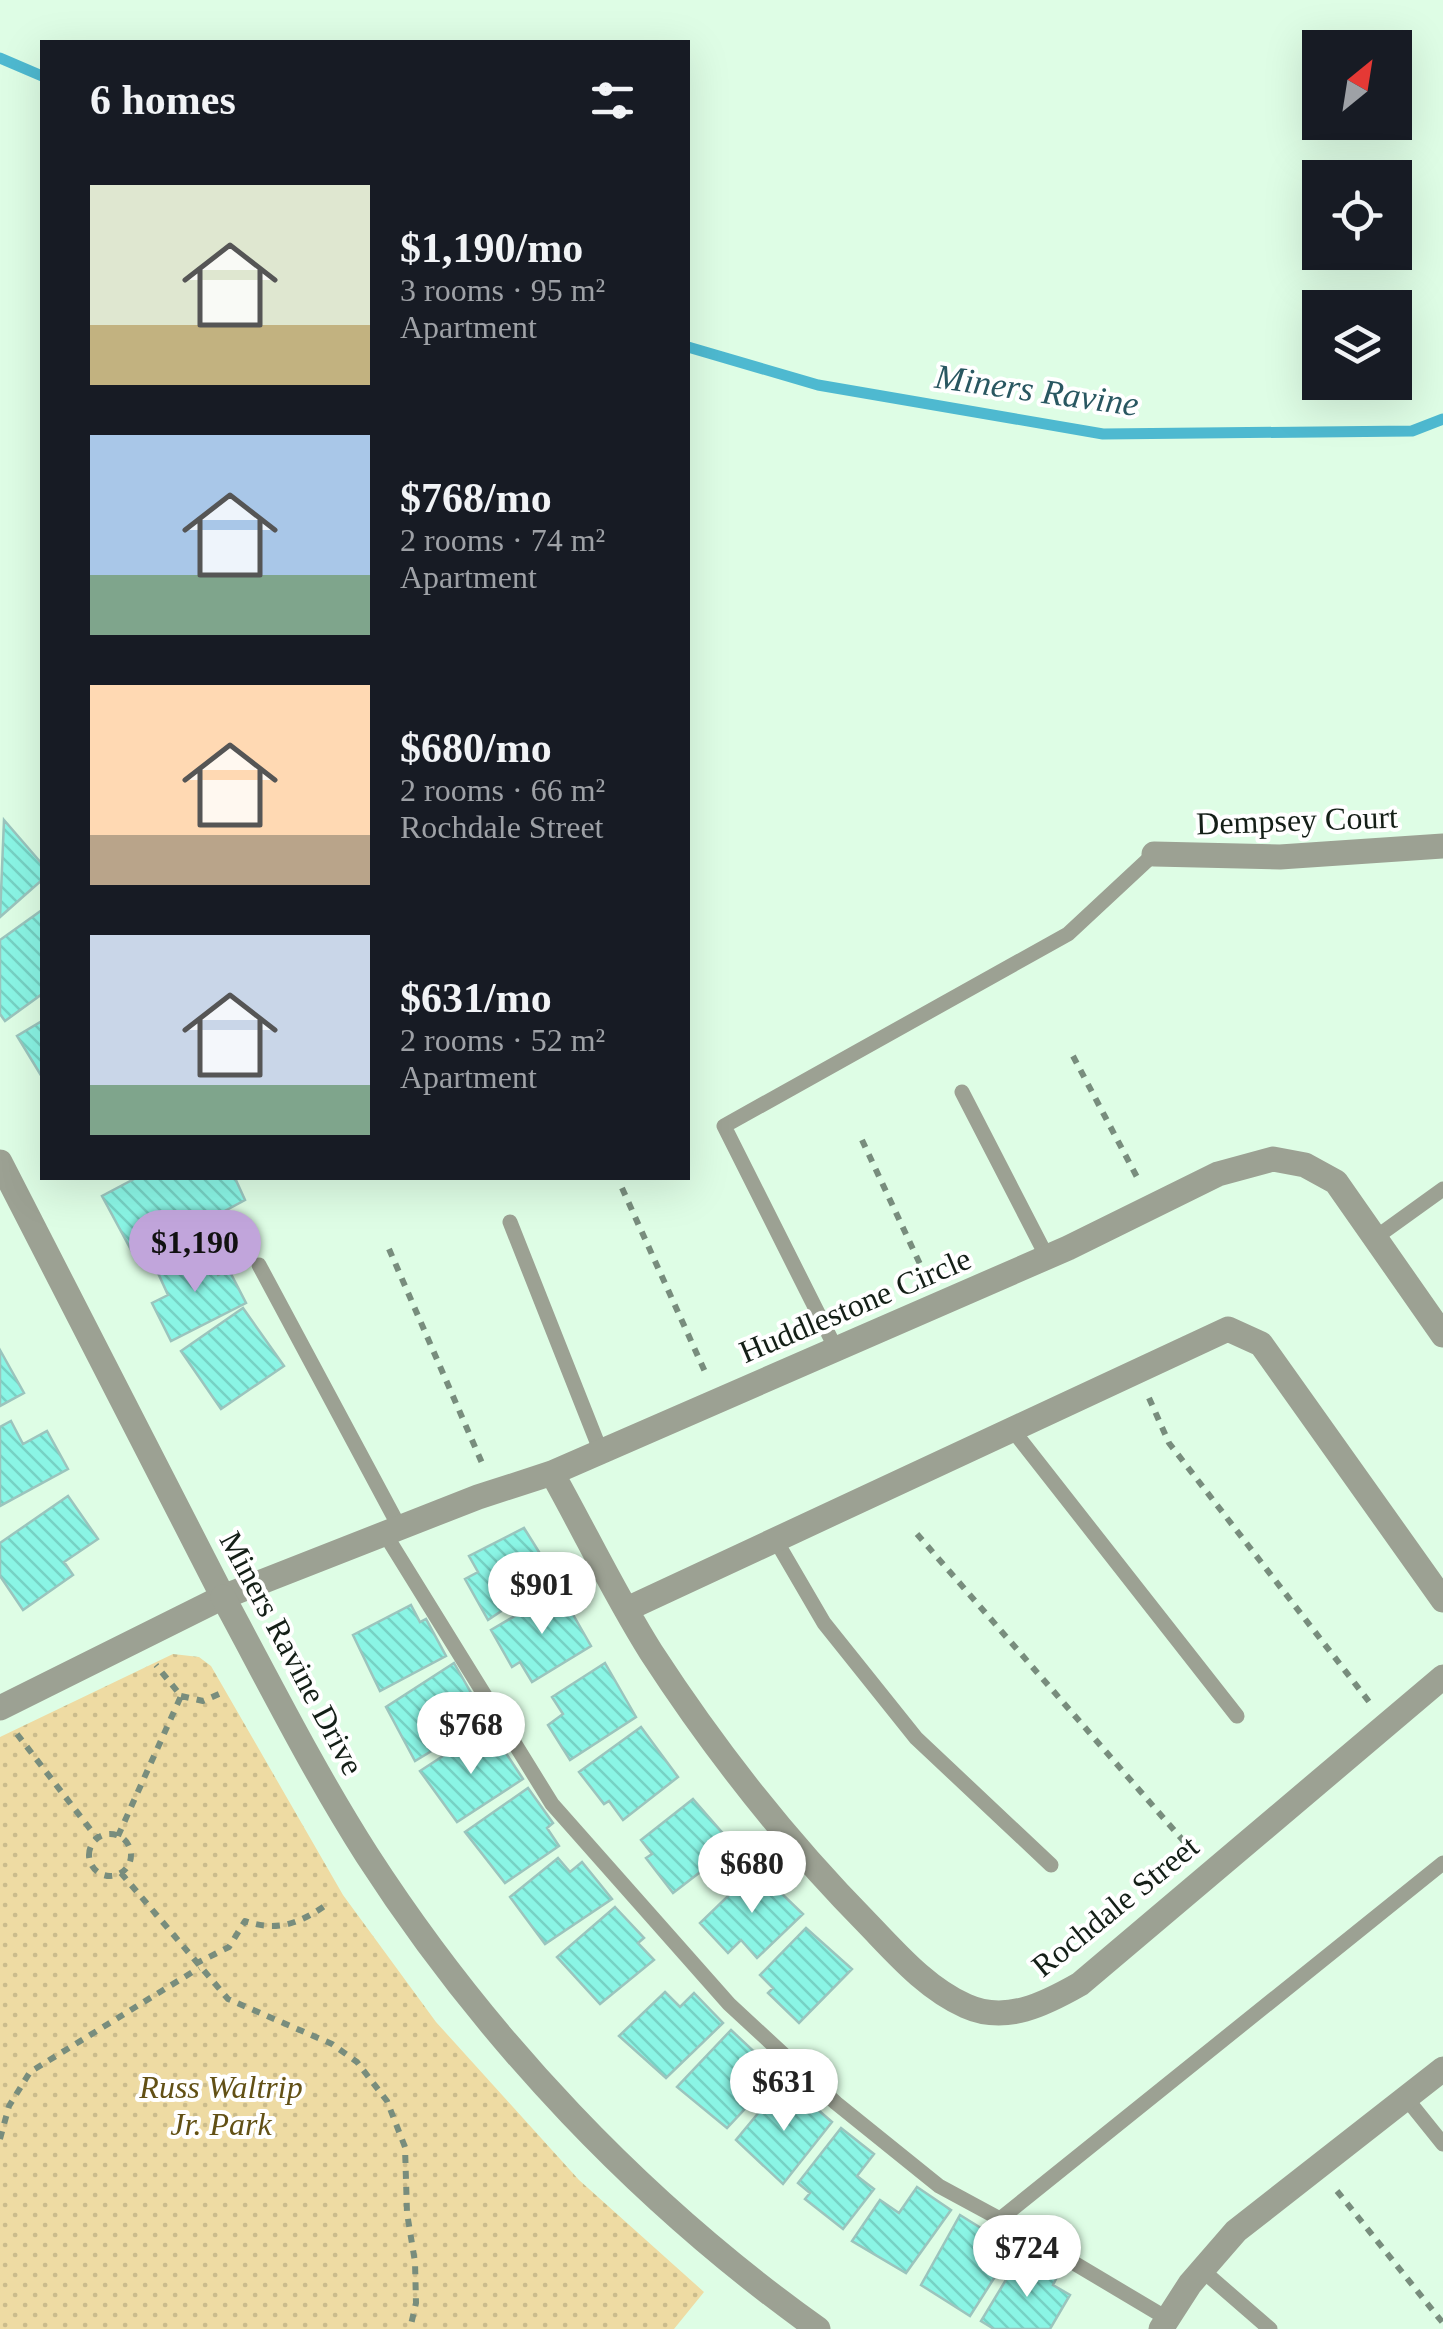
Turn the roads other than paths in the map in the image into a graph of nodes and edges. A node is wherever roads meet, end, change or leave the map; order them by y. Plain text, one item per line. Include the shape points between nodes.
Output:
1 (1443, 846) edge
2 (1154, 854) joint
3 (962, 1092) dead end
4 (0, 1162) edge
5 (1443, 1189) edge
6 (510, 1222) dead end
7 (1375, 1238) junction
8 (1047, 1257) junction
9 (259, 1264) dead end
10 (1443, 1334) edge
11 (835, 1347) junction
12 (1010, 1428) junction
13 (601, 1452) junction
14 (552, 1473) junction
15 (393, 1532) junction
16 (775, 1539) junction
17 (223, 1597) junction
18 (1443, 1600) edge
19 (628, 1608) junction
20 (1443, 1677) edge
21 (0, 1708) edge
22 (1237, 1716) dead end
23 (1443, 1863) edge
24 (1050, 1865) dead end
25 (1443, 2069) edge
26 (1406, 2098) junction
27 (1443, 2144) edge
28 (1000, 2219) junction
29 (1202, 2270) junction
30 (1164, 2324) edge
31 (818, 2329) edge
32 (1270, 2329) edge

1 - 2 street, Dempsey Court via 1280,857
2 - 11 lane via 1068,934 724,1126
3 - 8 lane
4 - 17 street, Miners Ravine Drive
5 - 7 lane
6 - 13 lane
7 - 8 street, Huddlestone Circle via 1336,1182 1305,1164 1273,1159 1218,1174
7 - 10 street, Huddlestone Circle
8 - 11 street, Huddlestone Circle
9 - 15 lane
11 - 13 street, Huddlestone Circle
12 - 16 street
12 - 18 street via 1228,1329 1261,1344
12 - 22 lane
13 - 14 street, Huddlestone Circle
14 - 15 street, Huddlestone Circle
14 - 19 street, Rochdale Street
15 - 17 street, Huddlestone Circle
15 - 28 lane via 552,1804 729,2004 939,2186
16 - 19 street
16 - 24 lane via 824,1623 916,1738
17 - 21 street, Huddlestone Circle
17 - 31 street, Miners Ravine Drive via 368,1855 496,2030 668,2207
19 - 20 street, Rochdale Street via 750,1791 834,1890 920,1978 968,2007 1007,2013 1043,2006 1080,1984
23 - 28 lane
25 - 26 street
26 - 27 lane
26 - 29 street via 1236,2231
28 - 30 lane
29 - 30 street
29 - 32 lane

